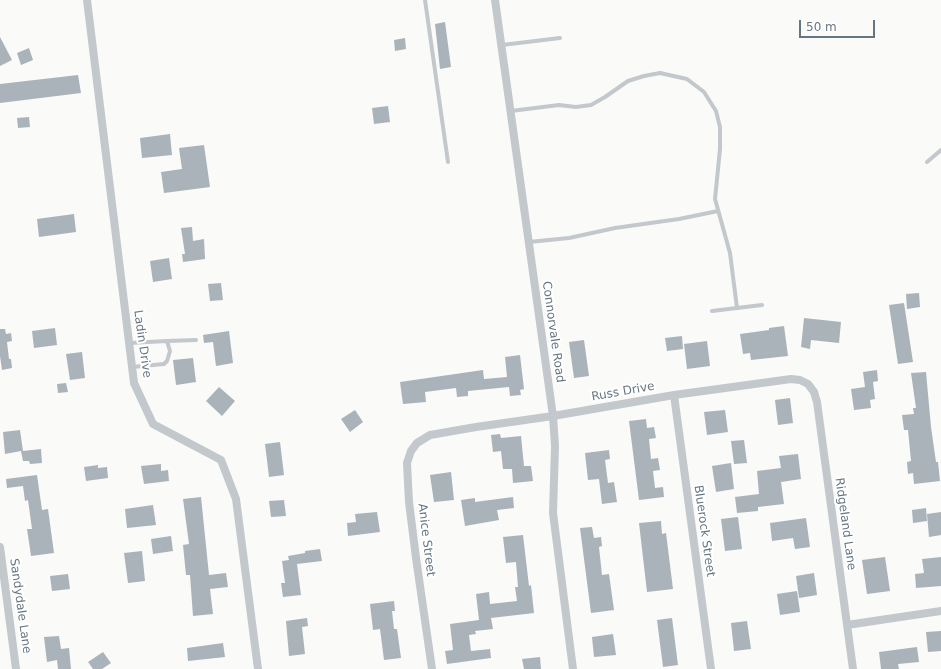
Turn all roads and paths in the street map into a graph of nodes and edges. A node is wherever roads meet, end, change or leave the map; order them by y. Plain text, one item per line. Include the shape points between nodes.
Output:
1 (87, 0) edge
2 (425, 0) edge
3 (495, 0) edge
4 (560, 38) dead end
5 (501, 45) junction
6 (511, 111) junction
7 (941, 150) edge
8 (448, 162) dead end
9 (927, 162) dead end
10 (718, 211) junction
11 (529, 242) junction
12 (762, 305) dead end
13 (737, 308) junction
14 (712, 311) dead end
15 (196, 340) dead end
16 (167, 341) junction
17 (129, 343) junction
18 (132, 367) junction
19 (808, 384) joint
20 (674, 395) junction
21 (553, 416) junction
22 (442, 433) joint
23 (0, 547) edge
24 (941, 612) edge
25 (847, 625) junction
26 (16, 669) edge
27 (258, 669) edge
28 (432, 669) edge
29 (573, 669) edge
30 (711, 669) edge
31 (853, 669) edge

1 - 17 street, Ladin Drive
2 - 8 lane
3 - 5 street, Connorvale Road
4 - 5 lane
5 - 6 street, Connorvale Road
6 - 10 lane via 559,105 591,105 628,81 660,73 687,79 704,92 716,111 720,127 715,199
6 - 11 street, Connorvale Road
7 - 9 lane
10 - 11 lane via 569,238
10 - 13 lane via 730,253
11 - 21 street, Connorvale Road
12 - 13 lane
13 - 14 lane
15 - 16 lane
16 - 17 lane
16 - 18 lane via 170,351 164,364
17 - 18 street, Ladin Drive
18 - 27 street, Ladin Drive via 134,383 153,424 221,460 236,499
19 - 20 street, Russ Drive via 791,379
19 - 25 street, Ridgeland Lane via 814,392 816,402
20 - 21 street, Russ Drive
20 - 30 street, Bluerock Street
21 - 22 street, Russ Drive
21 - 29 street, Connorvale Road via 553,513
22 - 28 street, Anice Street via 430,435 416,443 407,463 409,502
23 - 26 street, Sandydale Lane
24 - 25 street
25 - 31 street, Ridgeland Lane

